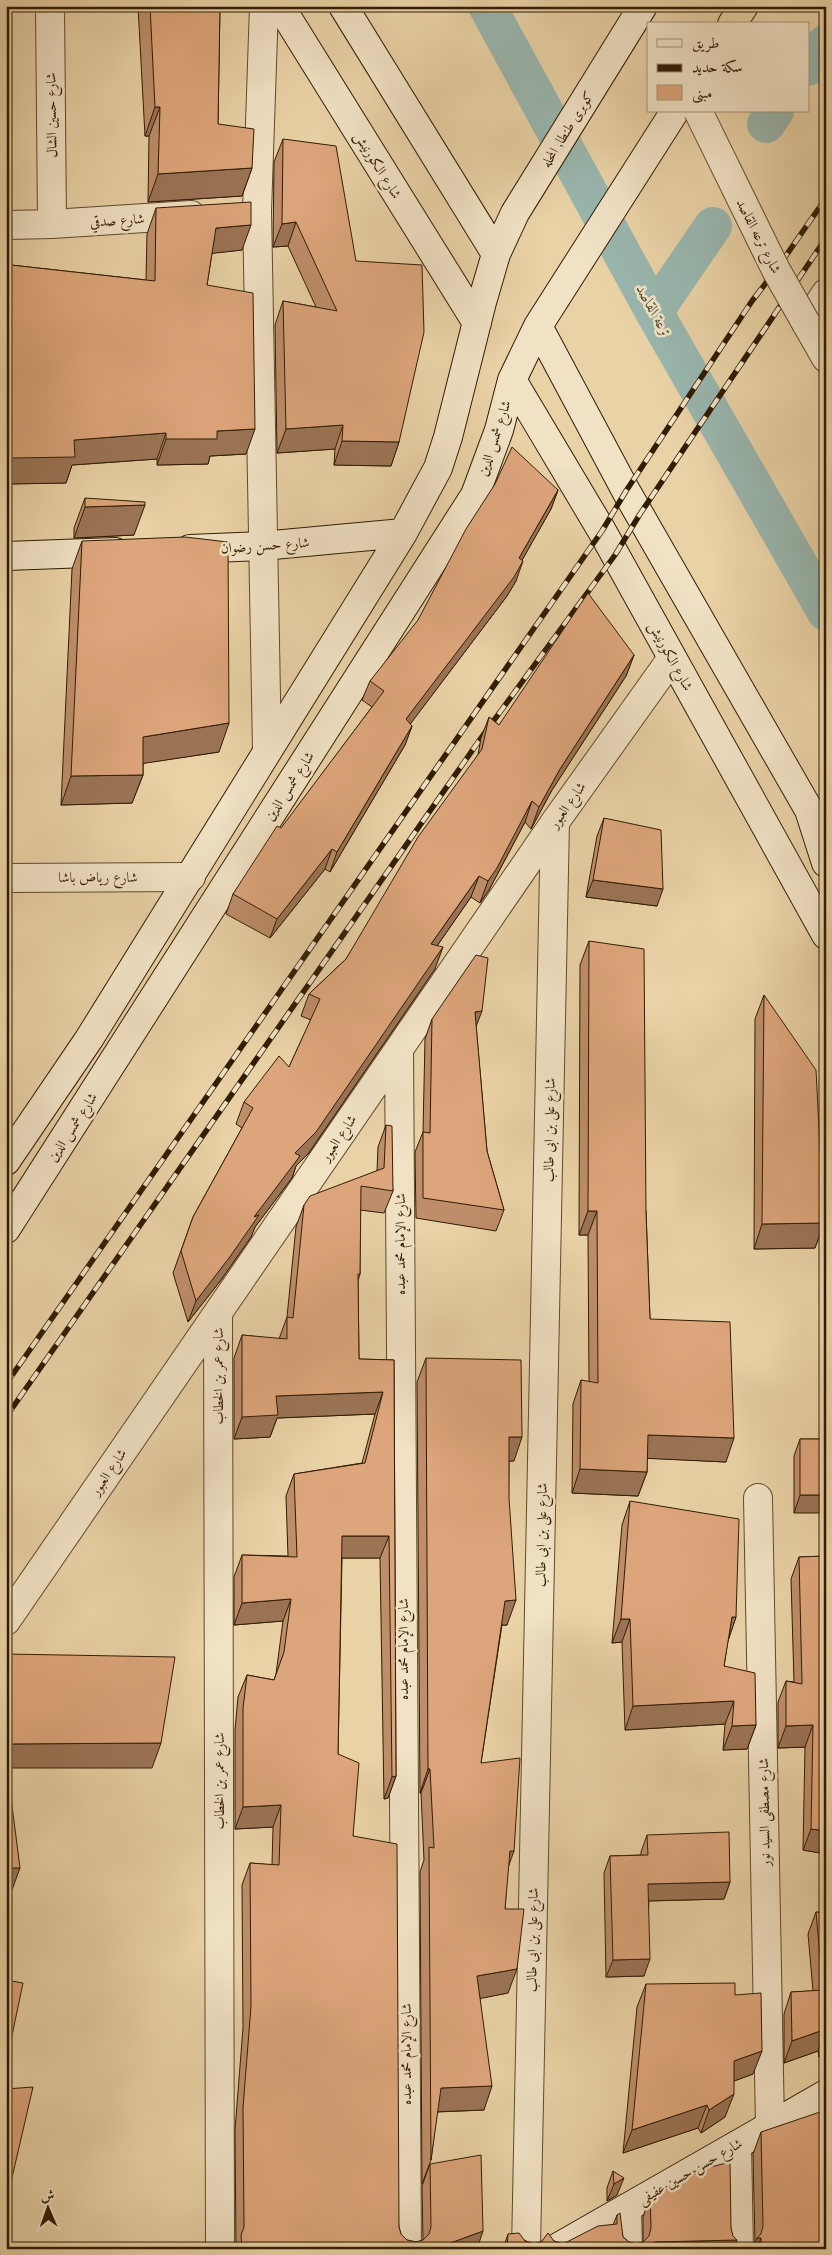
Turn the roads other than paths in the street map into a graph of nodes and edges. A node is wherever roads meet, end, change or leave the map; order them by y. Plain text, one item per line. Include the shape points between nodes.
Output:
1 (50, 6) edge
2 (264, 6) edge
3 (280, 6) edge
4 (344, 6) edge
5 (645, 6) edge
6 (744, 6) edge
7 (654, 22) edge
8 (733, 22) edge
9 (673, 112) edge
10 (698, 112) edge
11 (257, 211) junction
12 (52, 224) junction
13 (6, 225) edge
14 (496, 254) junction
15 (826, 293) edge
16 (477, 323) junction
17 (806, 323) junction
18 (538, 326) junction
19 (826, 358) edge
20 (512, 380) junction
21 (403, 533) junction
22 (262, 546) junction
23 (6, 556) edge
24 (672, 658) junction
25 (267, 750) junction
26 (555, 822) junction
27 (826, 863) edge
28 (191, 877) junction
29 (6, 878) edge
30 (826, 935) edge
31 (89, 1039) junction
32 (399, 1049) junction
33 (118, 1054) junction
34 (6, 1161) edge
35 (6, 1229) edge
36 (218, 1314) junction
37 (758, 1498) dead end
38 (6, 1621) edge
39 (826, 2094) edge
40 (770, 2125) junction
41 (737, 2145) junction
42 (627, 2208) junction
43 (220, 2249) edge
44 (407, 2249) edge
45 (526, 2249) edge
46 (555, 2249) edge
47 (628, 2249) edge
48 (739, 2249) edge

1 - 12 street, شارع حسين الشال
2 - 11 street
3 - 16 street, شارع الكورنيش
4 - 14 street
5 - 7 street
5 - 14 street, كوبرى طنطا, المحله via 515,213
6 - 8 highway
9 - 18 street
10 - 17 street, شارع ترعه القاصد, bridge via 776,270
11 - 12 street, شارع صدقي
11 - 22 street
12 - 13 street, شارع صدقي
14 - 16 street
15 - 17 street
16 - 21 street via 438,468
17 - 19 street, شارع ترعه القاصد
18 - 20 street, شارع شمس الدين
18 - 27 street via 626,491 808,810
20 - 24 street, شارع الكورنيش via 602,531
20 - 33 street, شارع شمس الدين via 499,430 475,495
21 - 22 street, شارع حسن رضوان
21 - 25 street
22 - 23 street, شارع حسن رضوان
22 - 25 street
24 - 26 street, شارع العبور
24 - 30 street, شارع الكورنيش
25 - 28 street
26 - 32 street, شارع العبور
26 - 45 street, شارع على بن ابى طالب
28 - 29 street, شارع رياض باشا
28 - 31 street
31 - 33 street
31 - 34 street
32 - 36 street, شارع العبور
32 - 44 street, شارع الإمام محمد عبده
33 - 35 street, شارع شمس الدين
36 - 38 street, شارع العبور
36 - 43 street, شارع عمر بن الخطاب
37 - 40 street, شارع مصطفى السيد نور
39 - 40 street, شارع حسن حسين عفيفى
40 - 41 street, شارع حسن حسين عفيفى
41 - 42 street, شارع حسن حسين عفيفى
41 - 48 street
42 - 46 street, شارع حسن حسين عفيفى
42 - 47 street

